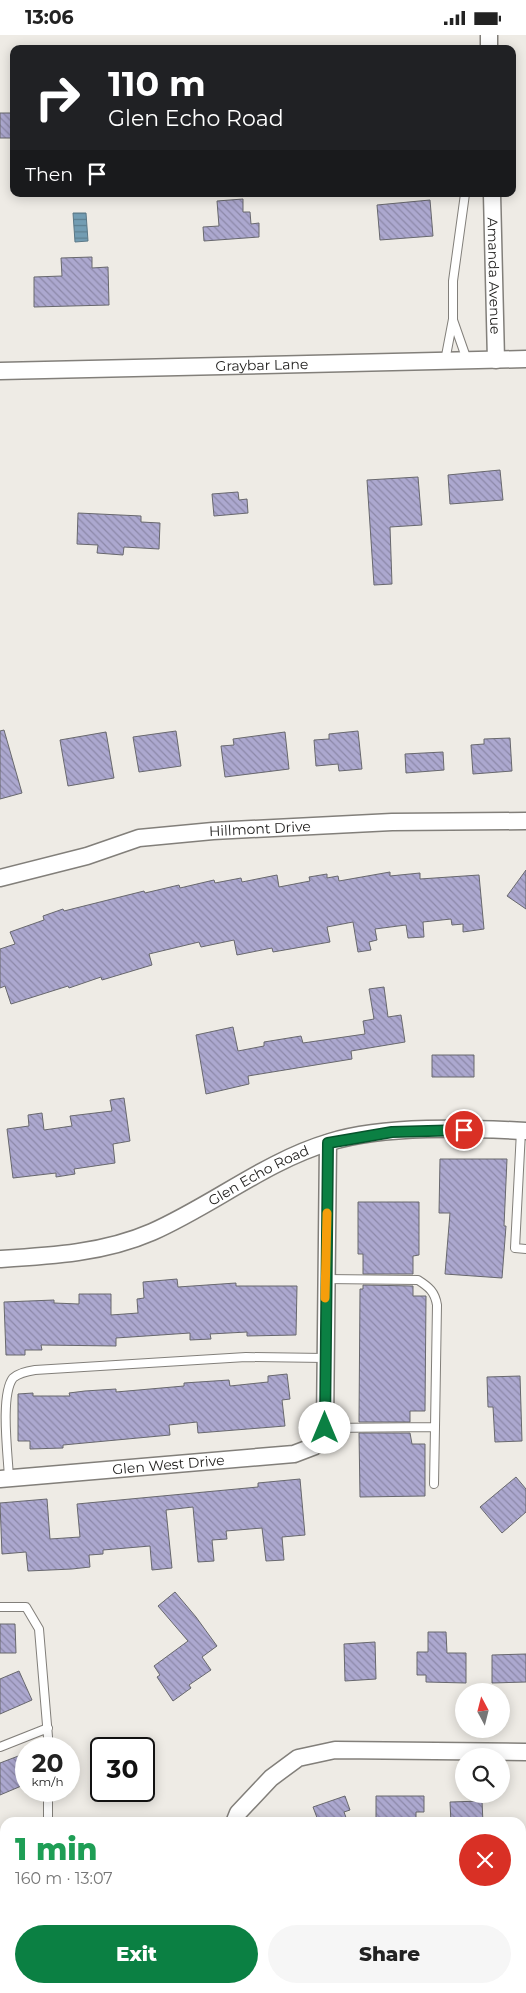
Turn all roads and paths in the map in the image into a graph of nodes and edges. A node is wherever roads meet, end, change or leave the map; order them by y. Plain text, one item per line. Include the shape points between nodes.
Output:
1 (465, 197) edge
2 (492, 197) edge
3 (453, 319) junction
4 (526, 359) edge
5 (467, 360) junction
6 (496, 360) junction
7 (445, 361) junction
8 (0, 371) edge
9 (526, 821) edge
10 (0, 878) edge
11 (524, 1131) edge
12 (328, 1143) junction
13 (526, 1249) edge
14 (0, 1259) edge
15 (326, 1279) junction
16 (325, 1358) junction
17 (434, 1427) junction
18 (325, 1428) junction
19 (5, 1478) edge
20 (434, 1484) dead end
21 (0, 1607) edge
22 (48, 1728) junction
23 (48, 1737) edge
24 (0, 1747) edge
25 (526, 1752) edge
26 (48, 1802) edge
27 (48, 1817) edge
28 (236, 1817) edge

1 - 3 lane via 453,281
2 - 6 street, Amanda Avenue
3 - 5 lane
3 - 7 lane
4 - 6 street, Graybar Lane
5 - 6 street, Graybar Lane
5 - 7 street, Graybar Lane
7 - 8 street, Graybar Lane
9 - 10 street, Hillmont Drive via 392,822 139,838 87,856
11 - 12 street, Glen Echo Road via 392,1132
11 - 13 lane via 515,1248
12 - 14 street, Glen Echo Road via 292,1156 175,1221 141,1235 75,1253
12 - 15 street
15 - 16 street
15 - 17 lane via 418,1280 435,1296
16 - 18 street
16 - 19 lane via 154,1361 20,1373 6,1394
17 - 18 lane
17 - 20 lane
18 - 19 street, Glen West Drive via 315,1446 294,1454
21 - 22 lane via 26,1607 39,1629
22 - 23 lane
22 - 24 lane
25 - 28 street via 335,1750 298,1758 271,1779
26 - 27 lane

